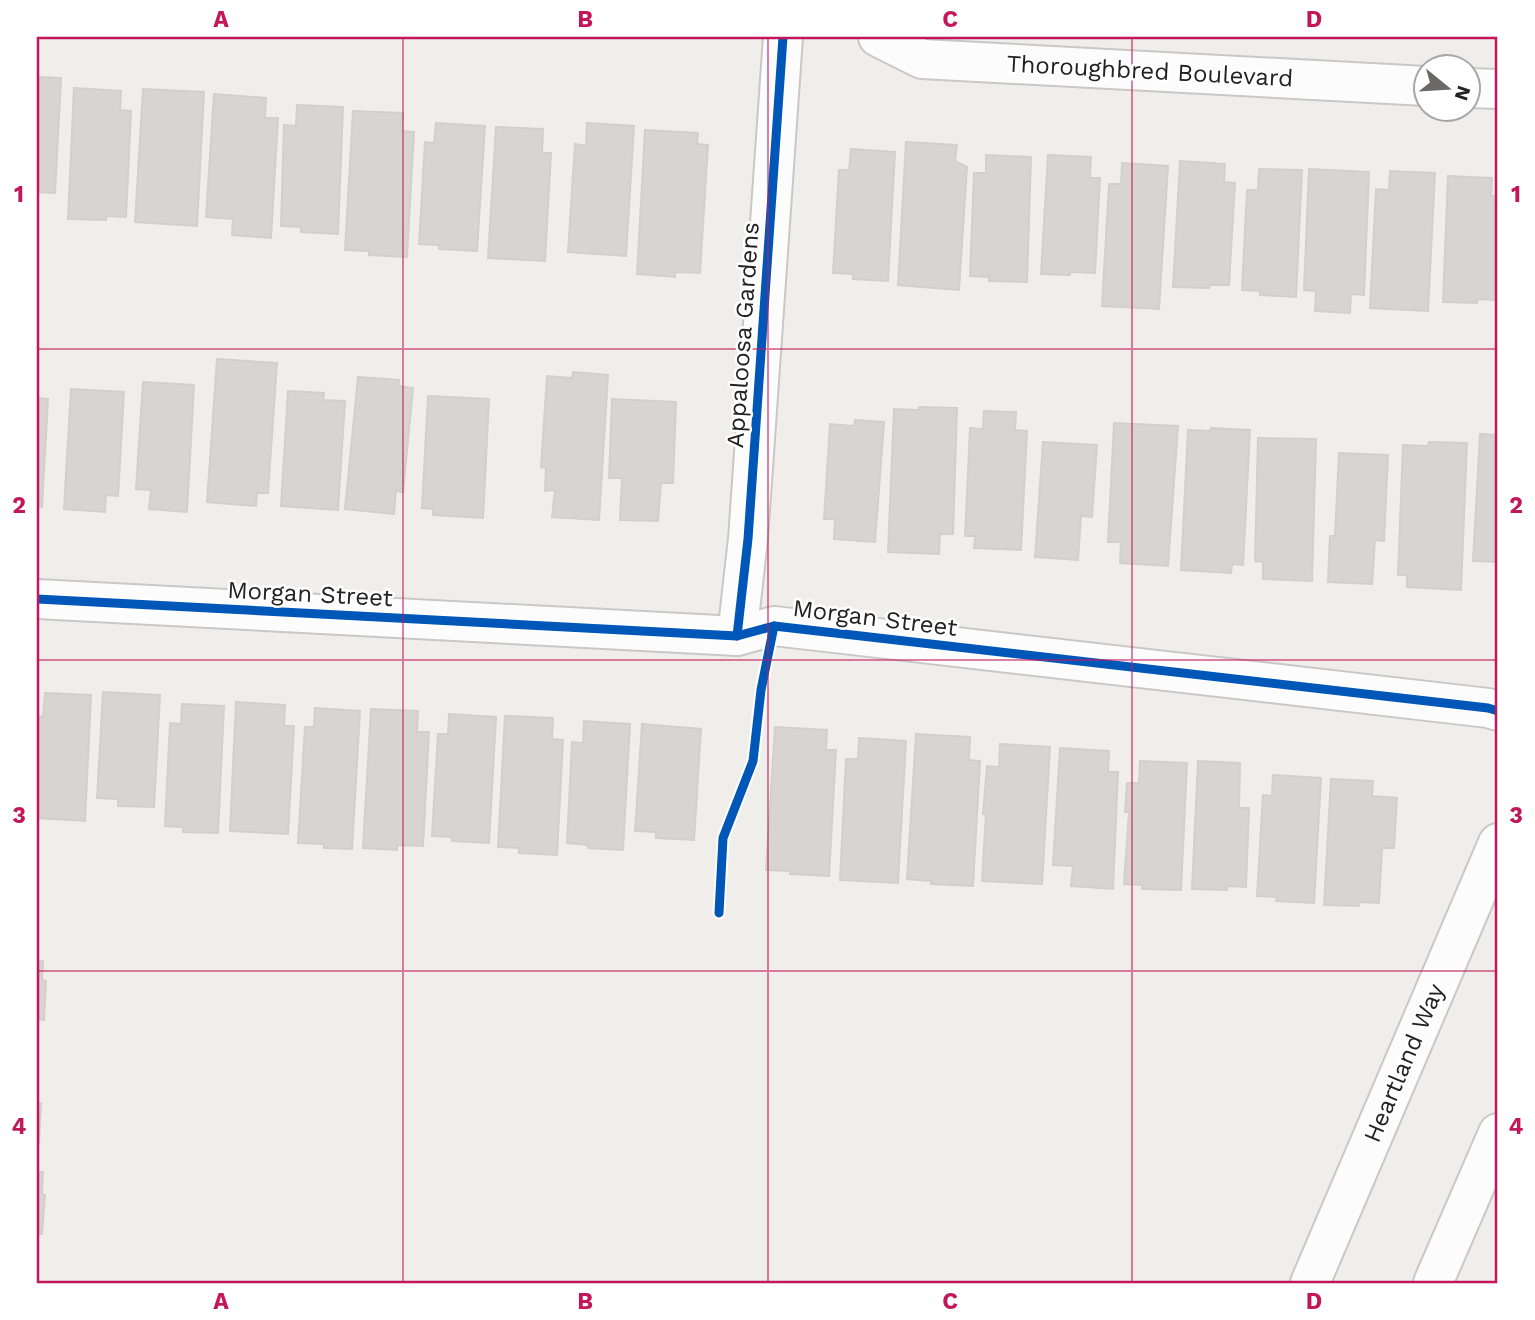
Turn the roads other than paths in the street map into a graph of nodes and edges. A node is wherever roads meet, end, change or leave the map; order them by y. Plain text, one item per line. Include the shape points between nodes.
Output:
1 (783, 37) edge
2 (878, 37) edge
3 (1412, 85) edge
4 (37, 599) edge
5 (737, 636) junction
6 (1498, 710) edge
7 (1498, 843) edge
8 (1498, 1133) edge
9 (1310, 1283) edge
10 (1433, 1283) edge

1 - 5 street, Appaloosa Gardens via 748,539
2 - 3 street, Thoroughbred Boulevard via 922,59
4 - 5 street, Morgan Street
5 - 6 street, Morgan Street via 774,626
7 - 9 street, Heartland Way
8 - 10 street

